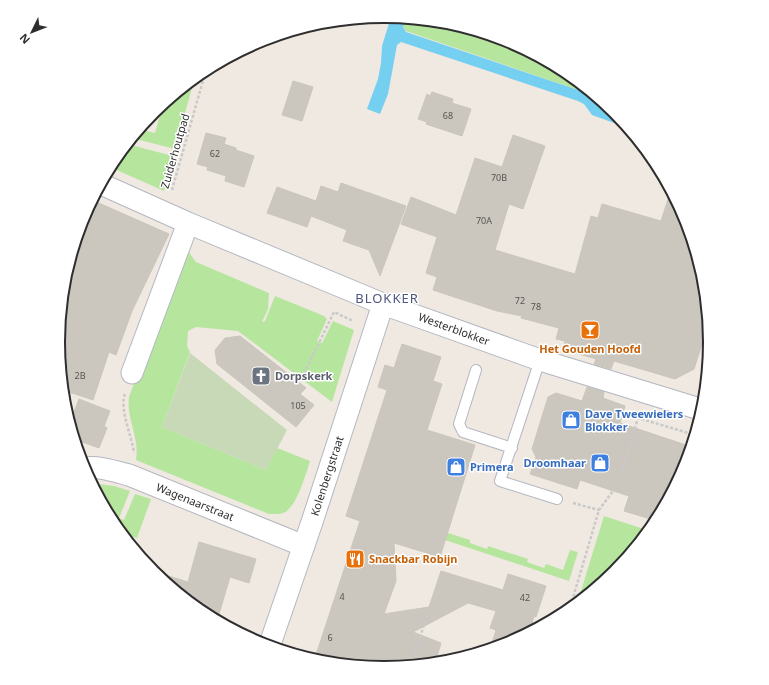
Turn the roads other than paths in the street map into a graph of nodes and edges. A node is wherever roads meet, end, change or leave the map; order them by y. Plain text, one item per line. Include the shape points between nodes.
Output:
1 (106, 186) edge
2 (188, 223) junction
3 (383, 304) junction
4 (540, 360) junction
5 (476, 370) dead end
6 (132, 373) road end
7 (697, 408) edge
8 (512, 448) junction
9 (91, 469) edge
10 (557, 499) road end
11 (304, 546) junction
12 (272, 641) edge

1 - 2 street, Westerblokker
2 - 3 street, Westerblokker
2 - 6 street
3 - 4 street, Westerblokker
3 - 11 street, Kolenbergstraat
4 - 7 street, Westerblokker
4 - 8 lane
5 - 8 lane via 459,424 463,432
8 - 10 lane via 500,481
9 - 11 street, Wagenaarstraat via 129,475
11 - 12 street, Kolenbergstraat

